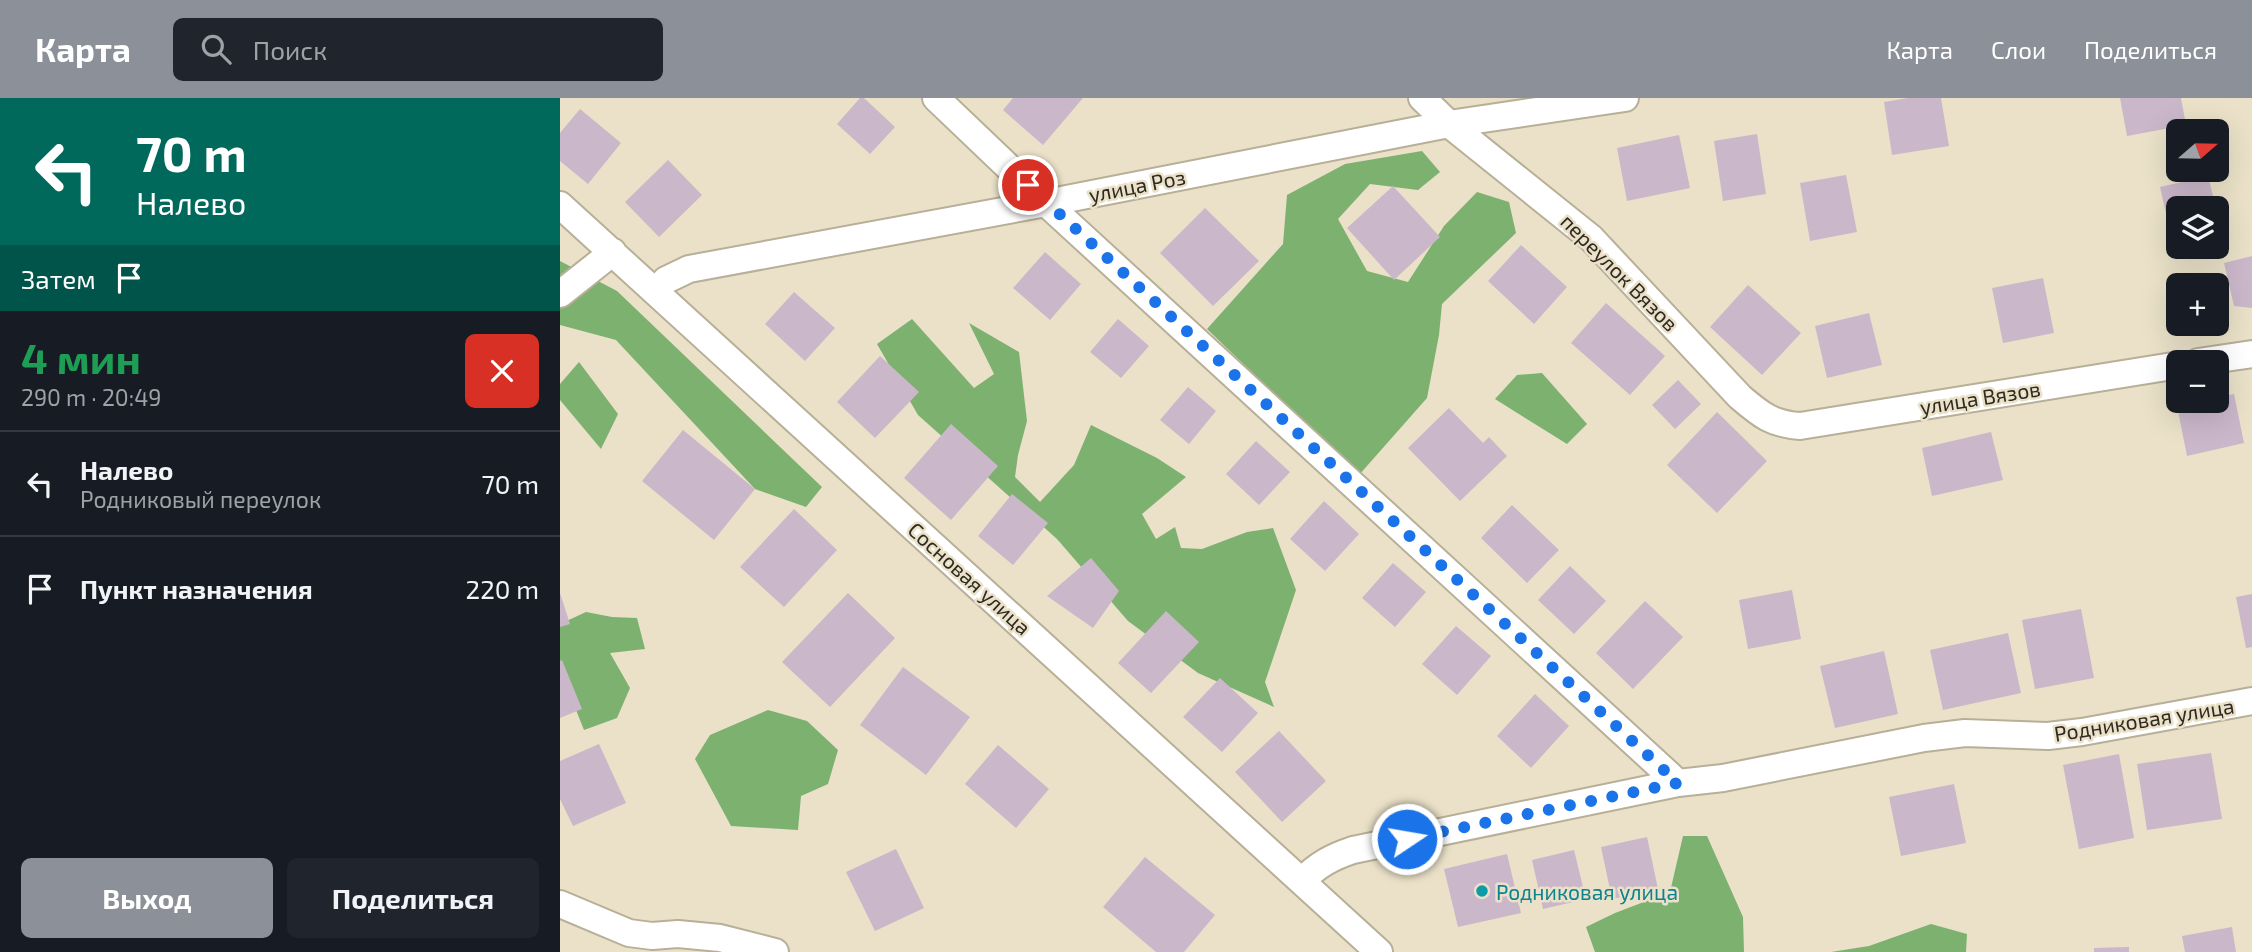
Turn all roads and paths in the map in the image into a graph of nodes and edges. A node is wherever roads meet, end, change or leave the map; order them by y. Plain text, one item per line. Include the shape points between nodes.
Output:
1 (936, 98) edge
2 (1422, 98) edge
3 (1625, 98) edge
4 (1449, 124) junction
5 (1046, 203) junction
6 (560, 205) edge
7 (613, 252) junction
8 (656, 291) junction
9 (560, 294) edge
10 (2252, 354) edge
11 (2229, 357) edge
12 (2166, 367) edge
13 (1781, 424) joint
14 (2252, 701) edge
15 (1678, 783) junction
16 (1302, 881) junction
17 (560, 904) edge
18 (1373, 950) edge
19 (775, 952) edge

1 - 5 street
2 - 4 street, переулок Вязов
3 - 4 street, улица Роз
4 - 5 street, улица Роз
4 - 13 street, переулок Вязов via 1591,238 1740,397
5 - 8 street, улица Роз via 689,269 666,280
5 - 15 street
6 - 7 street, Сосновая улица
7 - 8 street, Сосновая улица
7 - 9 street
8 - 16 street, Сосновая улица
10 - 11 street
12 - 13 street, улица Вязов via 1800,425
14 - 15 street, Родниковая улица via 2048,736 1965,733 1924,738
15 - 16 street, Родниковая улица via 1353,850 1331,858
16 - 18 street, Сосновая улица
17 - 19 street via 629,933 720,939

